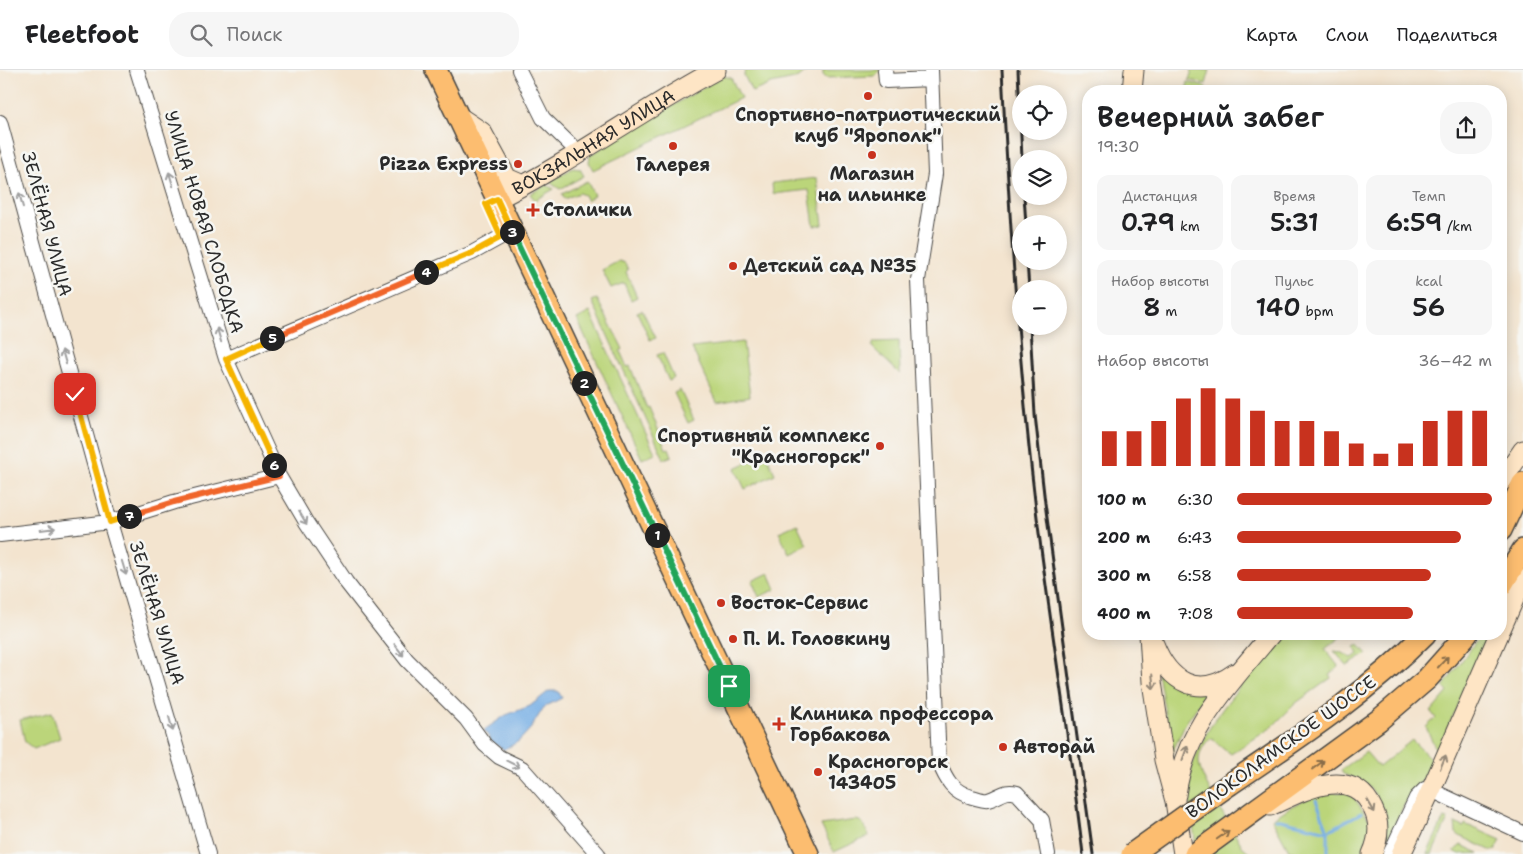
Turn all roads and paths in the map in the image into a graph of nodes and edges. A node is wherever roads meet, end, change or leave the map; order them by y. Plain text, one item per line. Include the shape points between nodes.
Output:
1 (136, 70) edge
2 (423, 70) edge
3 (436, 70) edge
4 (519, 70) edge
5 (716, 70) edge
6 (1134, 70) edge
7 (931, 74) edge
8 (886, 76) edge
9 (1133, 85) edge
10 (458, 116) junction
11 (0, 122) edge
12 (580, 154) junction
13 (522, 186) junction
14 (492, 202) junction
15 (501, 237) junction
16 (226, 359) junction
17 (1523, 450) edge
18 (1507, 473) edge
19 (279, 476) junction
20 (1523, 482) edge
21 (1507, 517) edge
22 (110, 522) junction
23 (0, 535) edge
24 (1523, 550) edge
25 (1507, 576) edge
26 (1523, 579) edge
27 (1507, 615) edge
28 (1149, 640) edge
29 (1152, 640) edge
30 (1265, 640) edge
31 (1413, 640) edge
32 (1419, 640) edge
33 (1462, 640) edge
34 (1496, 640) edge
35 (1407, 652) junction
36 (1244, 666) junction
37 (1431, 790) junction
38 (1175, 801) junction
39 (1251, 815) junction
40 (1523, 833) edge
41 (208, 854) edge
42 (598, 854) edge
43 (793, 854) edge
44 (808, 854) edge
45 (1048, 854) edge
46 (1132, 854) edge
47 (1183, 854) edge
48 (1195, 854) edge
49 (1372, 854) edge
50 (1390, 854) edge
51 (1401, 854) edge

16 -> 1 street, УЛИЦА НОВАЯ СЛОБОДКА
2 - 14 main road
3 - 10 main road
4 - 12 street via 544,118
5 - 12 main road, ВОКЗАЛЬНАЯ УЛИЦА
6 - 9 main road
7 - 8 street
7 - 45 street via 935,174 918,280 939,762 952,788 965,795 988,800 1004,791 1017,793 1042,820
10 - 13 main road via 482,132 507,178
10 - 14 main road
22 -> 11 street, ЗЕЛЁНАЯ УЛИЦА
12 - 13 main road, ВОКЗАЛЬНАЯ УЛИЦА
13 - 14 main road, ВОКЗАЛЬНАЯ УЛИЦА
14 - 15 main road
14 - 44 main road
15 - 16 street via 472,253
15 - 43 main road
16 - 19 street, УЛИЦА НОВАЯ СЛОБОДКА
17 - 18 main road
19 - 22 street
19 -> 42 street, УЛИЦА НОВАЯ СЛОБОДКА via 346,582 407,660 466,719 485,745 499,757 522,768
20 - 21 main road
23 -> 22 street
22 -> 41 street, ЗЕЛЁНАЯ УЛИЦА
24 - 25 main road
26 - 27 main road
28 -> 38 main road via 1164,760
29 - 36 main road via 1171,674 1194,686 1223,681
30 - 36 main road
31 - 35 main road
32 - 35 main road, ВОЛОКОЛАМСКОЕ ШОССЕ
39 -> 33 main road, ВОЛОКОЛАМСКОЕ ШОССЕ via 1386,714 1427,678
37 -> 34 main road
35 - 46 main road, ВОЛОКОЛАМСКОЕ ШОССЕ, bridge via 1316,726
38 -> 36 main road via 1178,778 1194,733
37 - 40 street
37 - 50 street via 1422,791 1416,798
37 - 51 main road
38 - 47 main road
48 -> 39 main road, ВОЛОКОЛАМСКОЕ ШОССЕ
39 -> 49 main road via 1307,789 1326,784 1347,785 1365,796 1376,816 1377,837

